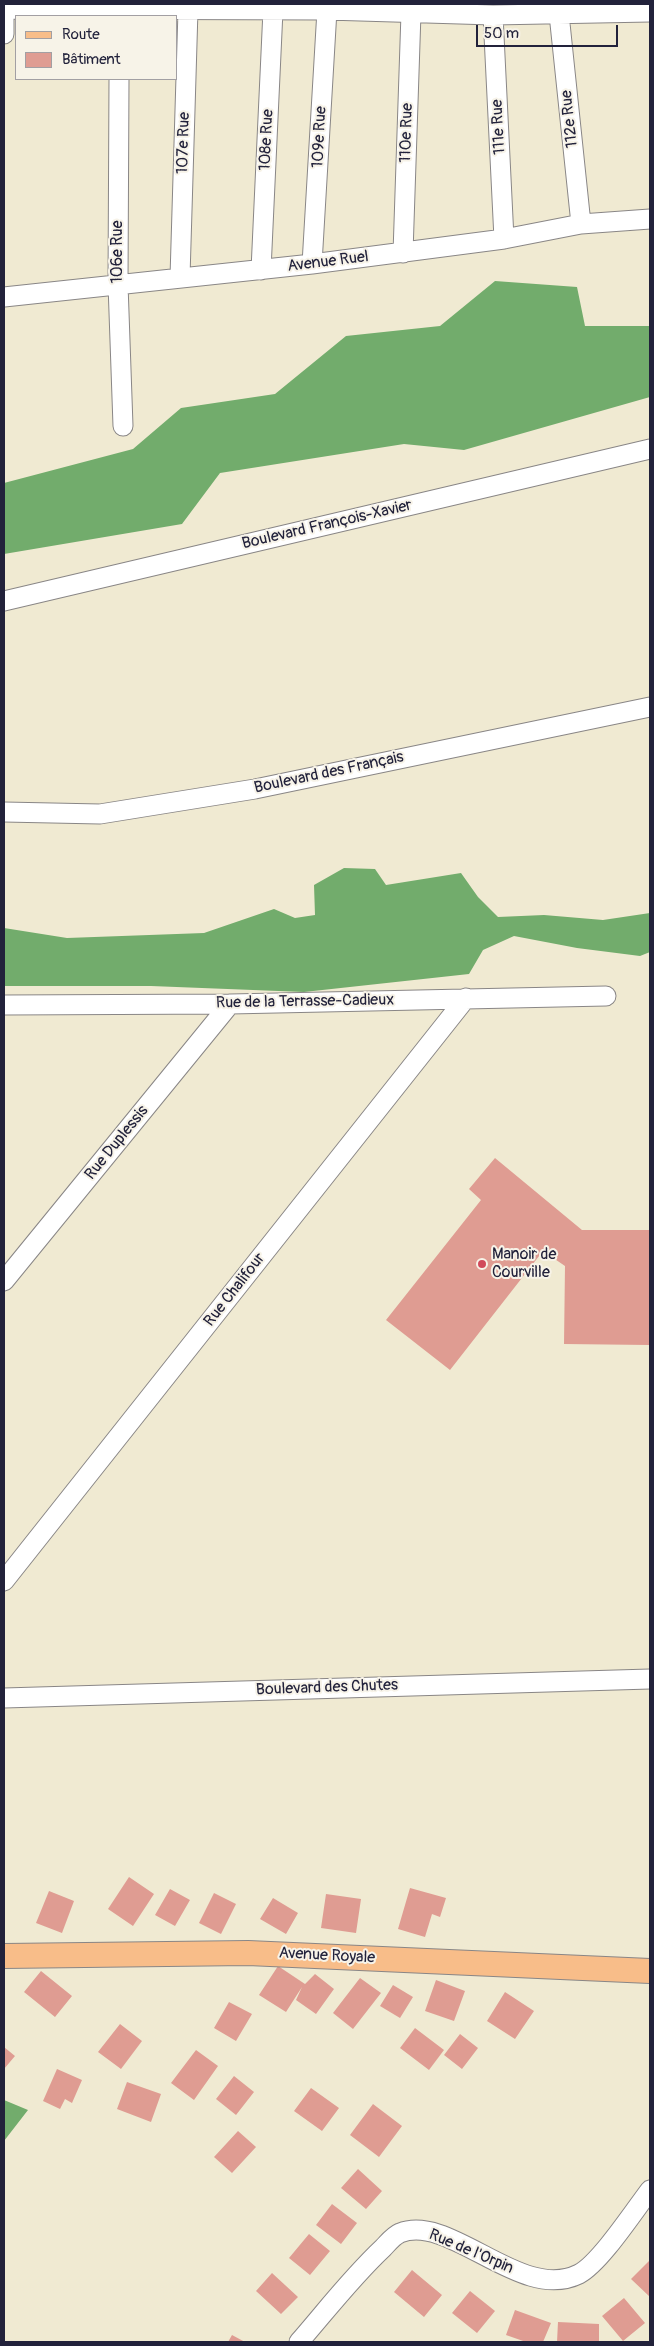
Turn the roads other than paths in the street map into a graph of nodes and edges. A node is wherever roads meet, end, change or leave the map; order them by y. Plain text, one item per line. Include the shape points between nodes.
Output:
1 (4, 9) edge
2 (188, 10) junction
3 (273, 10) junction
4 (327, 10) junction
5 (650, 12) edge
6 (120, 13) edge
7 (411, 13) junction
8 (559, 14) junction
9 (494, 15) junction
10 (4, 34) edge
11 (120, 80) edge
12 (650, 219) edge
13 (581, 224) junction
14 (504, 239) junction
15 (403, 253) junction
16 (312, 264) junction
17 (261, 270) junction
18 (180, 276) junction
19 (118, 284) junction
20 (4, 296) edge
21 (123, 426) dead end
22 (650, 449) edge
23 (4, 601) edge
24 (650, 707) edge
25 (4, 812) edge
26 (606, 996) dead end
27 (466, 998) junction
28 (230, 1004) junction
29 (4, 1005) edge
30 (4, 1282) edge
31 (4, 1581) edge
32 (650, 1679) edge
33 (4, 1698) edge
34 (4, 1956) edge
35 (650, 1971) edge
36 (650, 2190) edge
37 (299, 2342) edge

1 - 6 street
1 - 10 street
2 - 3 street
2 - 6 street
2 - 18 street, 107e Rue
3 - 4 street
3 - 17 street, 108e Rue
4 - 7 street
4 - 16 street, 109e Rue
5 - 8 street
7 - 9 street
7 - 15 street, 110e Rue
8 - 9 street
8 - 13 street, 112e Rue
9 - 14 street, 111e Rue
11 - 19 street, 106e Rue
12 - 13 street, Avenue Ruel
13 - 14 street, Avenue Ruel
14 - 15 street, Avenue Ruel
15 - 16 street, Avenue Ruel
16 - 17 street, Avenue Ruel
17 - 18 street, Avenue Ruel
18 - 19 street, Avenue Ruel
19 - 20 street, Avenue Ruel
19 - 21 street, 106e Rue
22 - 23 street, Boulevard François-Xavier
24 - 25 street, Boulevard des Français via 245,790 100,814
26 - 27 street, Rue de la Terrasse-Cadieux
27 - 28 street, Rue de la Terrasse-Cadieux
27 - 31 street, Rue Chalifour
28 - 29 street, Rue de la Terrasse-Cadieux
28 - 30 street, Rue Duplessis
32 - 33 street, Boulevard des Chutes
34 - 35 main road, Avenue Royale via 248,1953
36 - 37 street, Rue de l'Orpin via 597,2258 579,2274 552,2280 520,2273 438,2235 417,2230 398,2234 369,2260

